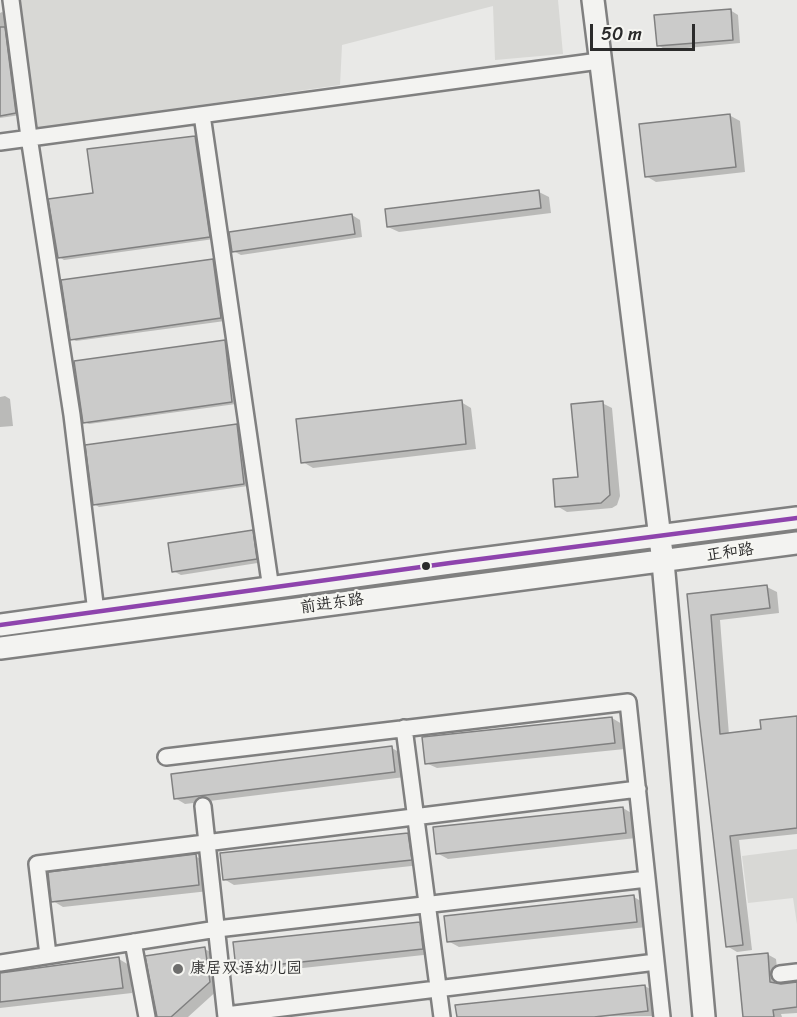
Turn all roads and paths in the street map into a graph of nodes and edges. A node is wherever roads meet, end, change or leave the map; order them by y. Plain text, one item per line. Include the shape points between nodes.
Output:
1 (10, 0) edge
2 (593, 0) edge
3 (599, 61) junction
4 (202, 115) junction
5 (29, 137) junction
6 (0, 142) edge
7 (797, 518) edge
8 (659, 537) junction
9 (797, 543) edge
10 (663, 562) junction
11 (271, 589) junction
12 (96, 612) junction
13 (0, 625) edge
14 (0, 648) edge
15 (404, 728) junction
16 (166, 757) dead end
17 (638, 789) junction
18 (203, 806) dead end
19 (415, 816) junction
20 (207, 842) junction
21 (647, 879) junction
22 (427, 905) junction
23 (217, 929) junction
24 (133, 942) junction
25 (48, 955) junction
26 (656, 962) junction
27 (0, 963) edge
28 (797, 972) edge
29 (780, 974) dead end
30 (438, 989) junction
31 (226, 1016) edge
32 (147, 1017) edge
33 (442, 1017) edge
34 (662, 1017) edge
35 (704, 1017) edge

1 - 5 street
2 - 3 main road
3 - 4 street
3 - 8 main road
4 - 5 street
4 - 11 street
5 - 6 street
5 - 12 street via 72,415
7 - 8 main road, 正和路
8 - 10 main road
8 - 11 main road, 前进东路
9 - 10 main road, 正和路
10 - 14 main road, 前进东路
10 - 35 main road
11 - 12 main road, 前进东路
12 - 13 main road, 前进东路
15 - 16 street
15 - 17 street via 628,702
15 - 19 street
17 - 19 street
17 - 21 street
18 - 20 street
19 - 20 street
19 - 22 street
20 - 23 street
20 - 25 street via 37,864
21 - 22 street
21 - 26 street
22 - 23 street
22 - 30 street
23 - 24 street
23 - 31 street
24 - 25 street
24 - 32 street
25 - 27 street
26 - 30 street
26 - 34 street
28 - 29 street
30 - 31 street
30 - 33 street

